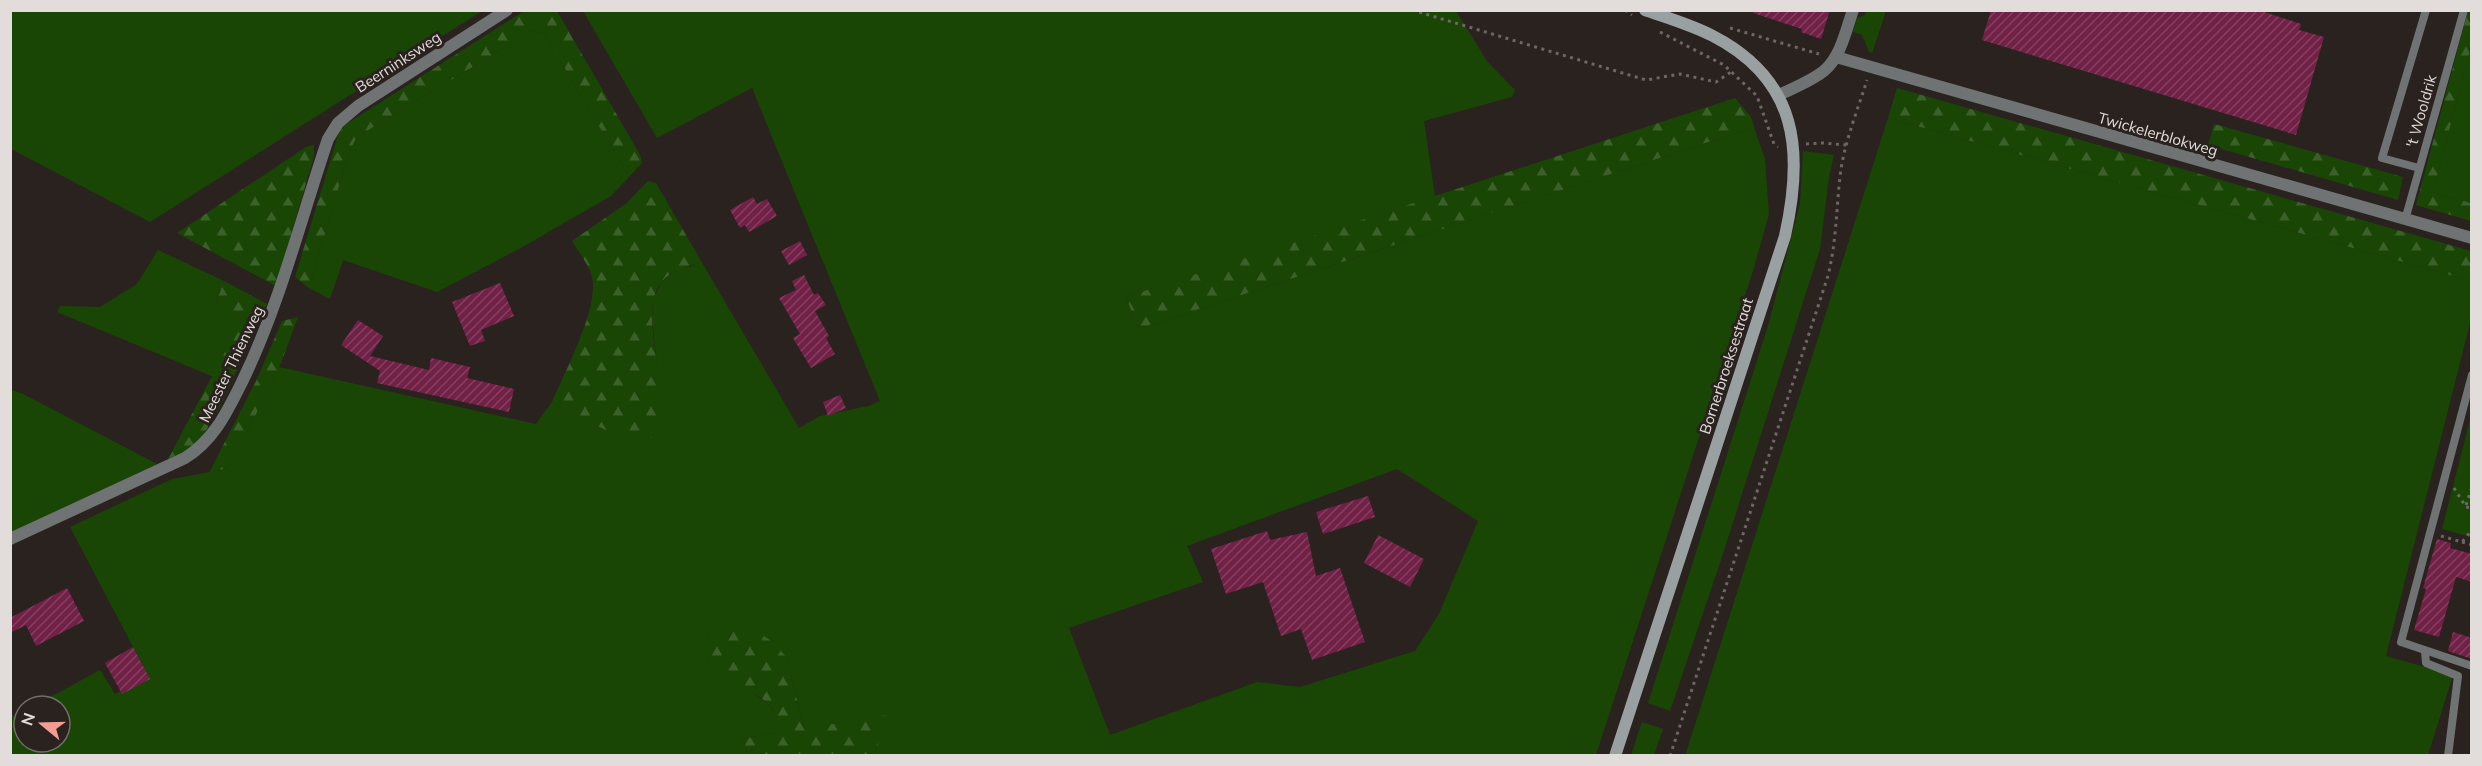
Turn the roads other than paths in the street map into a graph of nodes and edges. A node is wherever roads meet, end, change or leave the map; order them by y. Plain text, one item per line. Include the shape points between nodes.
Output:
1 (507, 10) edge
2 (1853, 10) edge
3 (2426, 10) edge
4 (2464, 10) edge
5 (1640, 13) edge
6 (1836, 57) junction
7 (1779, 95) junction
8 (338, 123) joint
9 (2419, 168) junction
10 (2405, 219) junction
11 (2472, 238) edge
12 (2472, 375) edge
13 (10, 539) edge
14 (2425, 652) junction
15 (2472, 666) edge
16 (1615, 756) edge
17 (2448, 756) edge

1 - 8 street, Beerninksweg via 358,106
2 - 6 street
3 - 9 lane via 2382,158
4 - 9 lane, 't Wooldrik
5 - 7 main road, Bornerbroeksestraat via 1687,24 1724,43 1760,70
6 - 7 street via 1823,72
6 - 10 street, Twickelerblokweg
7 - 16 main road, Bornerbroeksestraat via 1794,146 1795,176 1785,236
8 - 13 street, Meester Thienweg via 328,139 261,343 211,438 185,458
9 - 10 lane, 't Wooldrik
10 - 11 street, Twickelerblokweg
12 - 14 lane via 2401,642
14 - 15 lane
14 - 17 lane via 2426,663 2458,676

